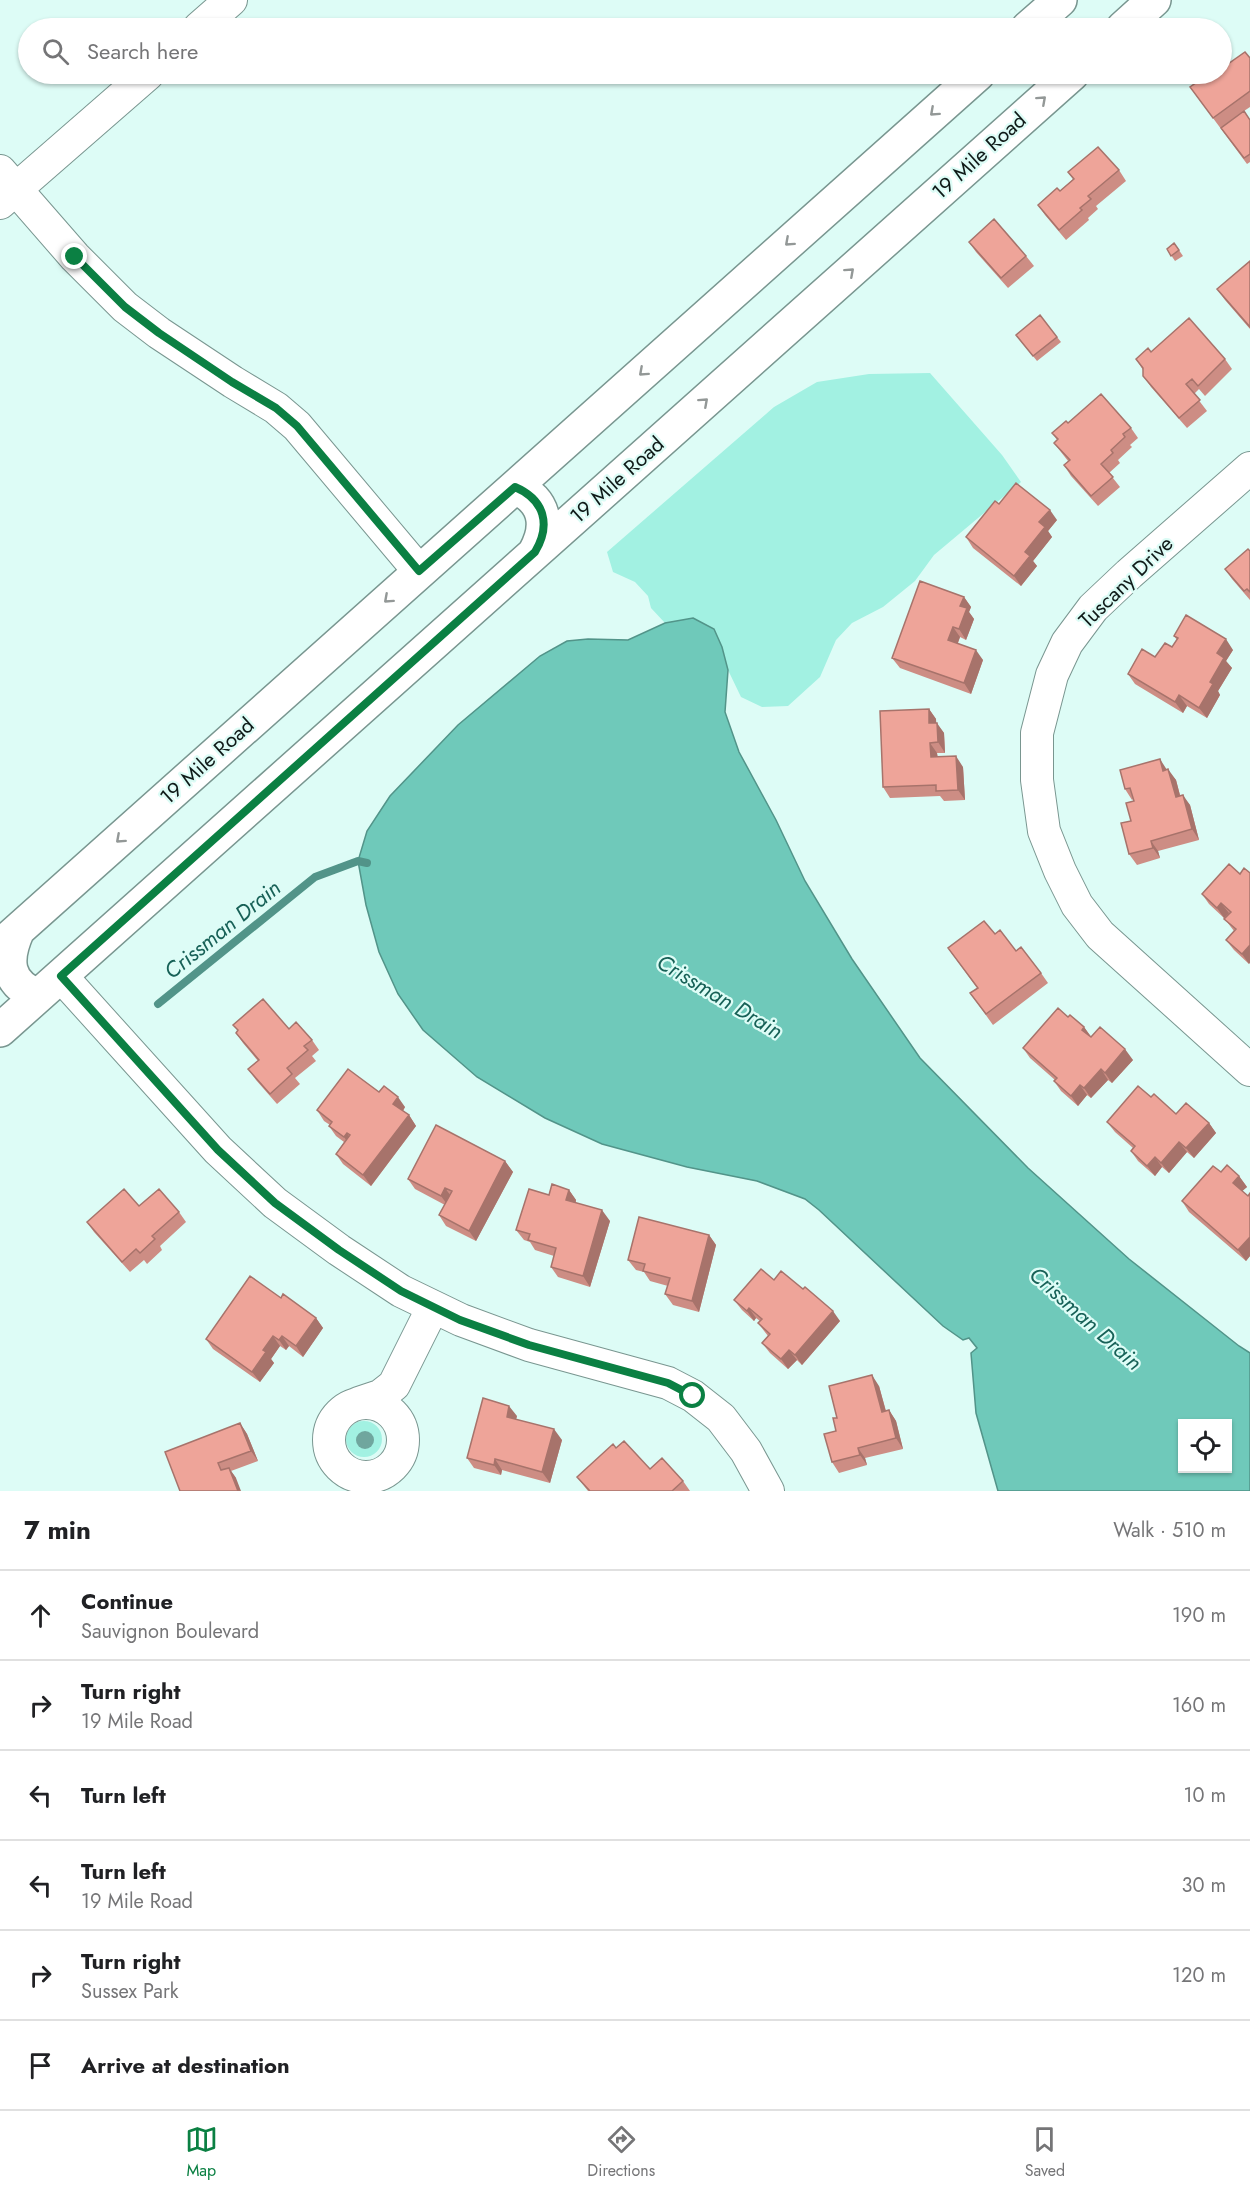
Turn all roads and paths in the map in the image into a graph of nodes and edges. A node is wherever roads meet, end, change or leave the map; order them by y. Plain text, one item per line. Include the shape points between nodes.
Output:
1 (231, 0) edge
2 (1060, 0) edge
3 (1154, 0) edge
4 (210, 18) edge
5 (1039, 18) edge
6 (1133, 18) edge
7 (136, 84) edge
8 (967, 84) edge
9 (1061, 84) edge
10 (6, 188) edge
11 (1250, 468) edge
12 (515, 487) junction
13 (535, 552) junction
14 (419, 571) junction
15 (9, 938) edge
16 (50, 986) junction
17 (0, 1030) edge
18 (1250, 1071) edge
19 (433, 1307) junction
20 (394, 1385) junction
21 (359, 1403) junction
22 (400, 1425) junction
23 (768, 1491) edge

1 - 4 street
2 - 5 main road
3 - 6 main road
7 - 10 street
8 -> 12 main road, 19 Mile Road
13 -> 9 main road, 19 Mile Road
10 - 14 street via 125,307 297,426
11 - 18 street, Tuscany Drive via 1093,609 1066,643 1052,675 1038,733 1037,780 1044,831 1077,905 1100,935
12 - 13 main road via 534,499 542,512 543,539
12 - 14 main road, 19 Mile Road
13 - 16 main road, 19 Mile Road
14 -> 15 main road, 19 Mile Road
15 - 16 main road via 8,960 19,984 29,992
16 - 17 main road, 19 Mile Road
16 - 19 street via 275,1203 401,1291
19 - 20 street
19 - 23 street via 529,1345 668,1383 693,1396 721,1418 746,1451
20 - 21 street via 380,1396
20 - 22 street
21 - 22 street via 383,1407
21 - 22 street via 338,1415 329,1437 335,1461 343,1470 366,1477 389,1469 402,1449

